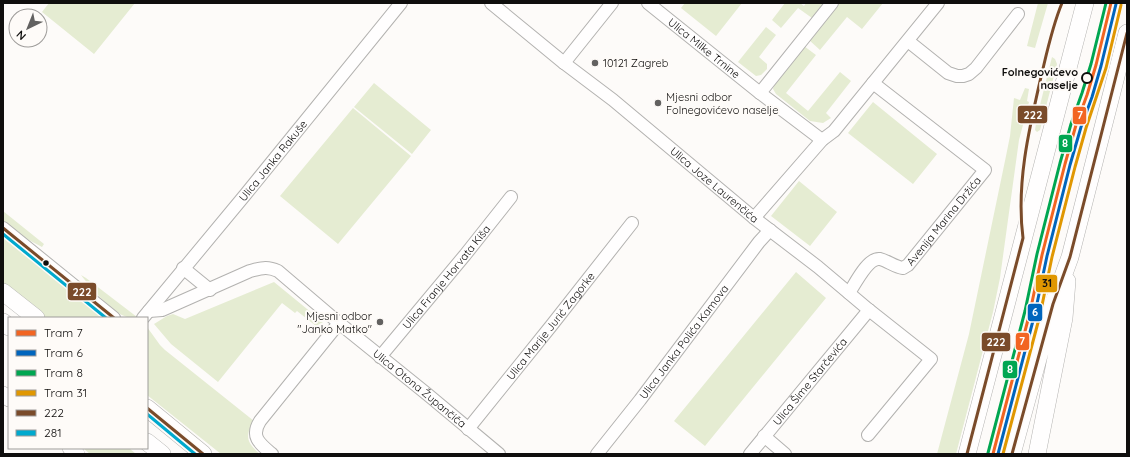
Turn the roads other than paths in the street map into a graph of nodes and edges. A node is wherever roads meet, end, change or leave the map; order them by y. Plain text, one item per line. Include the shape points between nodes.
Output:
1 (401, 3) edge
2 (491, 3) edge
3 (612, 3) edge
4 (648, 3) edge
5 (832, 3) edge
6 (938, 3) edge
7 (1085, 3) edge
8 (1018, 14) dead end
9 (1127, 33) edge
10 (908, 41) junction
11 (564, 63) junction
12 (873, 83) junction
13 (760, 93) junction
14 (822, 140) junction
15 (511, 197) dead end
16 (754, 218) junction
17 (632, 223) dead end
18 (3, 228) edge
19 (770, 230) junction
20 (1070, 257) junction
21 (184, 268) junction
22 (210, 290) junction
23 (3, 292) edge
24 (849, 293) junction
25 (869, 310) junction
26 (146, 315) edge
27 (35, 317) edge
28 (113, 317) edge
29 (339, 323) junction
30 (380, 357) junction
31 (148, 409) edge
32 (468, 429) junction
33 (868, 435) dead end
34 (764, 436) junction
35 (151, 446) edge
36 (162, 454) edge
37 (203, 454) edge
38 (272, 454) edge
39 (499, 454) edge
40 (597, 454) edge
41 (750, 454) edge
42 (785, 454) edge
43 (967, 454) edge
44 (1012, 454) edge
45 (1037, 454) edge

1 - 21 street, Ulica Janka Rakuše
2 - 11 street, Ulica Joze Laurenčića
3 - 11 street
4 - 13 street, Ulica Milke Trnine
5 - 13 street
6 - 10 street, Ulica Joze Laurenčića
7 - 43 main road
8 - 10 street via 976,68 963,76 948,73
9 - 20 main road
10 - 12 street, Ulica Joze Laurenčića
11 - 16 street, Ulica Joze Laurenčića via 613,100
12 - 14 street, Ulica Joze Laurenčića via 834,131
12 - 24 street, Avenija Marina Držića via 985,170 908,265 903,268 883,260 871,261
13 - 14 street, Ulica Milke Trnine
14 - 16 street, Ulica Joze Laurenčića
15 - 30 street, Ulica Franje Horvata Kiša
16 - 19 street
17 - 32 street, Ulica Marije Jurić Zagorke
18 - 28 street
19 - 24 street
19 - 40 street, Ulica Janka Polića Kamova
20 - 44 main road via 1052,304
20 - 45 main road via 1064,318
21 - 22 street
21 - 26 street, Ulica Janka Rakuše
22 - 26 street
22 - 29 street, Ulica Otona Župančiča via 250,271 263,267 271,268 278,271
23 - 27 main road
24 - 25 street
25 - 33 street via 931,359
25 - 34 street, Ulica Šime Starčevića
29 - 30 street, Ulica Otona Župančiča
29 - 38 street via 256,428 257,438
30 - 32 street, Ulica Otona Župančiča
31 - 37 main road
32 - 39 street, Ulica Otona Župančiča
34 - 41 street, Ulica Šime Starčevića
34 - 42 street
35 - 36 main road

